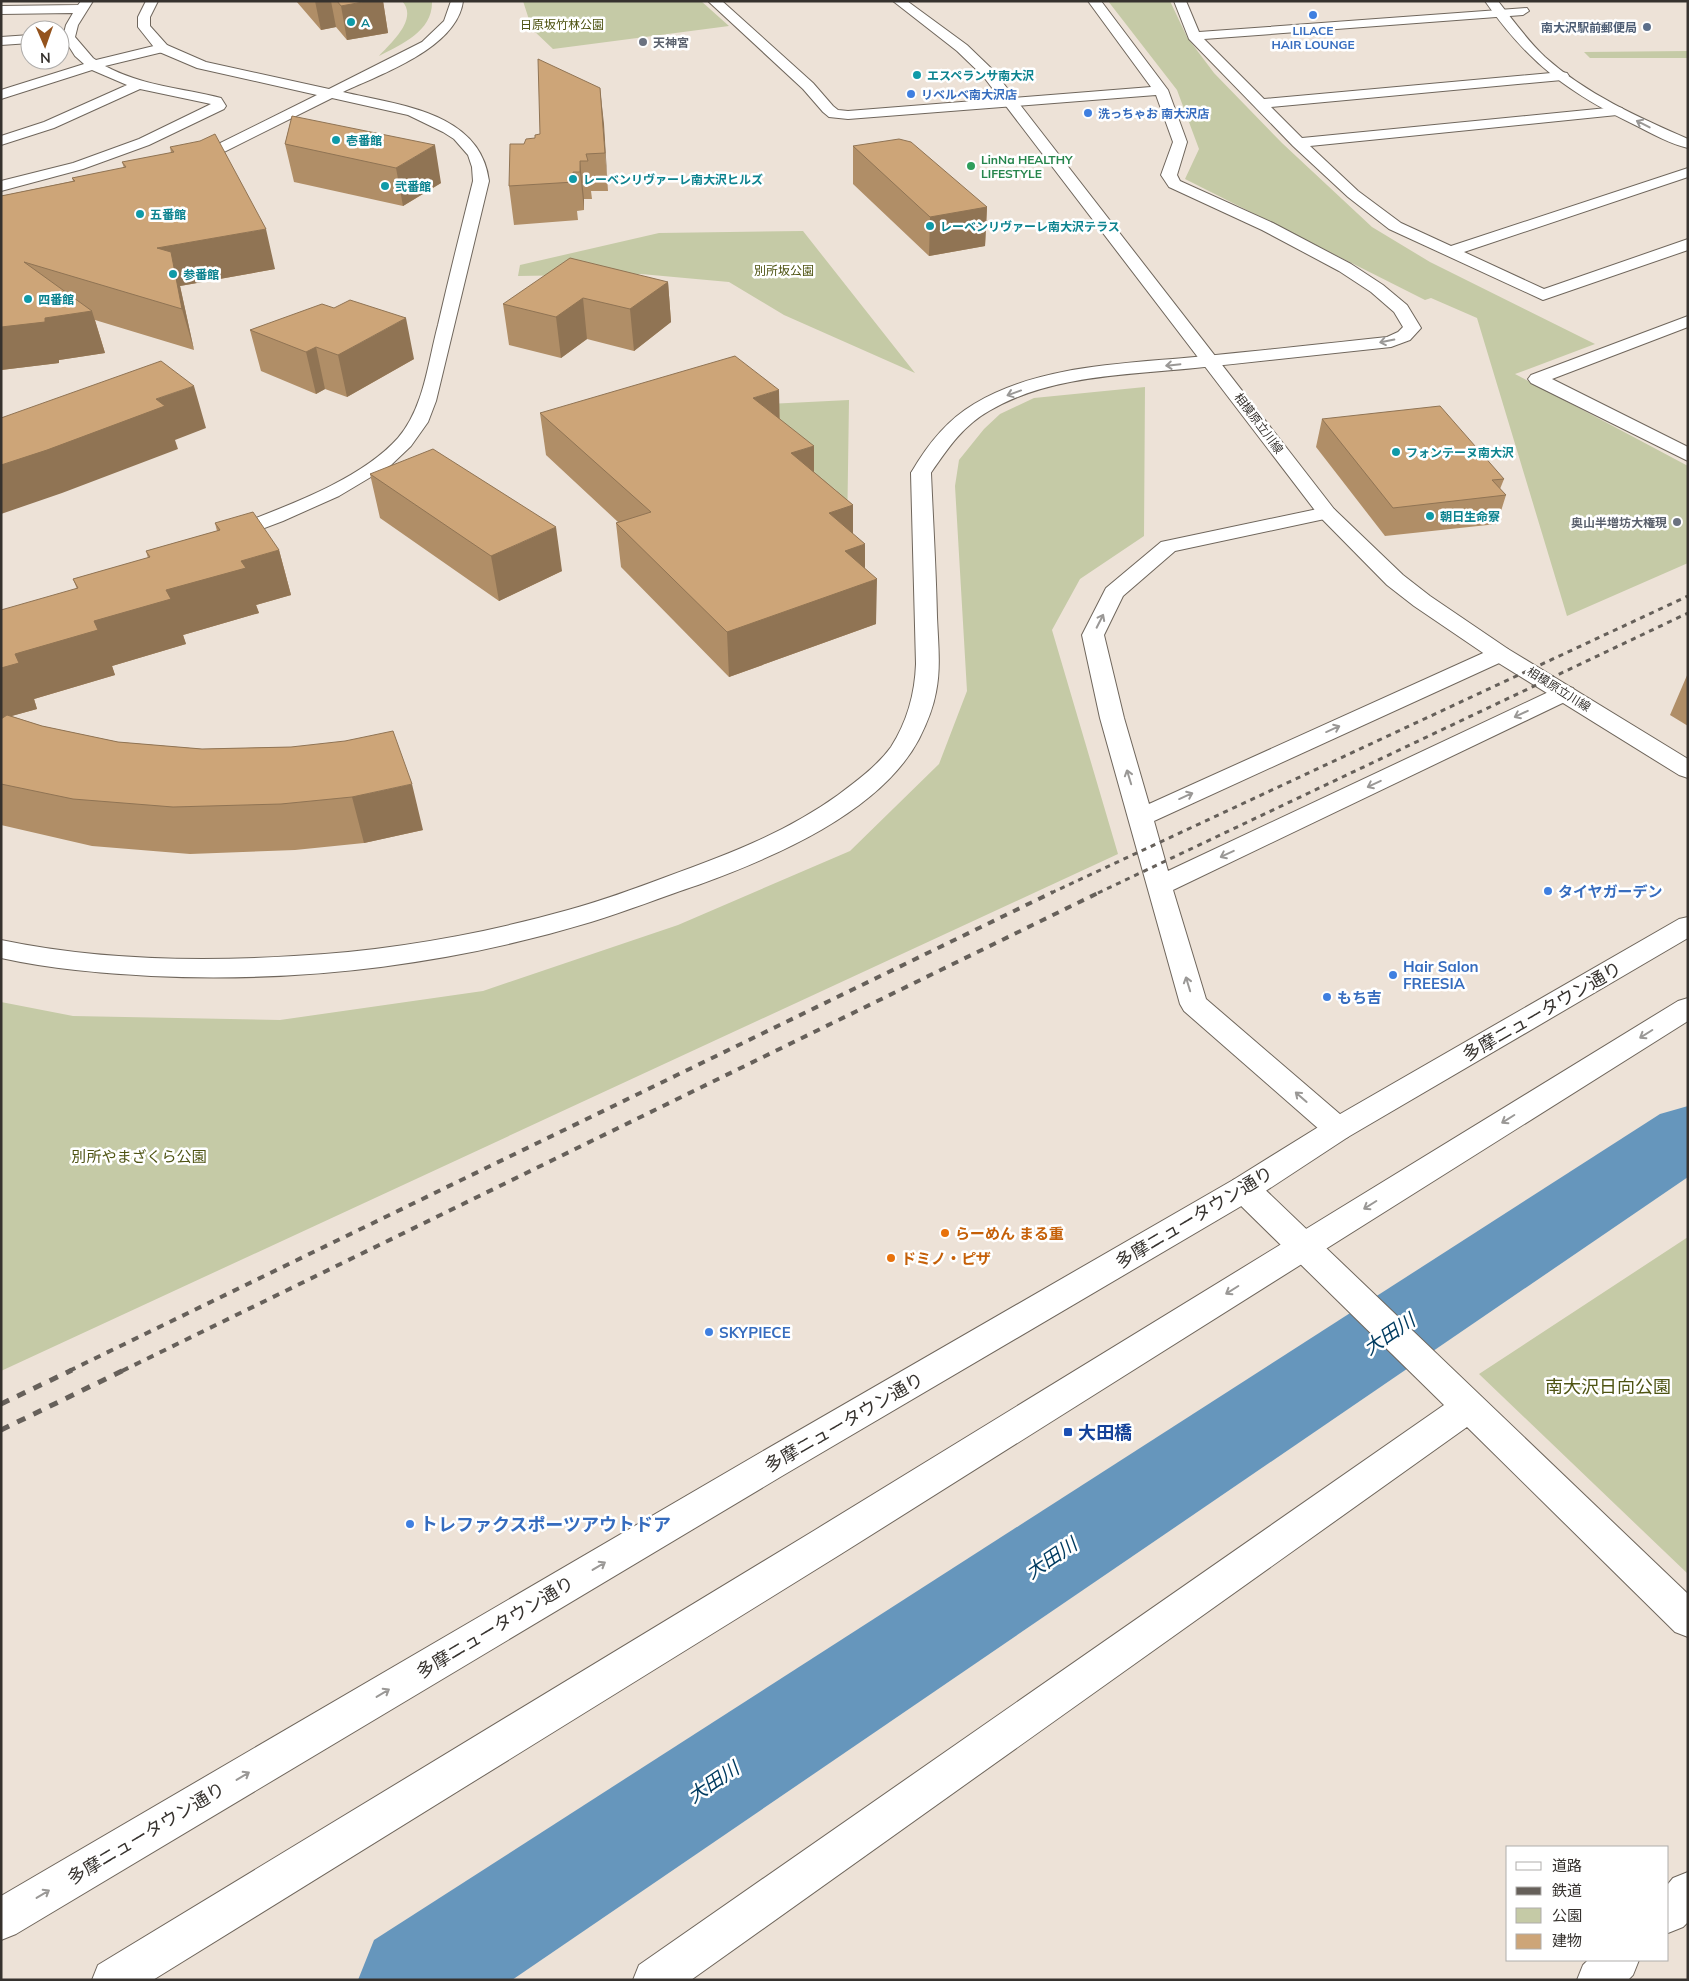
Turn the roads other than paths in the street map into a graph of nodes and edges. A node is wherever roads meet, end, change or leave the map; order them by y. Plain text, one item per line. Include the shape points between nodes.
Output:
1 (152, 1) edge
2 (457, 1) edge
3 (714, 1) edge
4 (899, 1) edge
5 (1094, 1) edge
6 (1180, 1) edge
7 (1490, 1) edge
8 (84, 5) edge
9 (1519, 6) edge
10 (1384, 8) dead end
11 (1, 10) edge
12 (1500, 13) junction
13 (1393, 21) junction
14 (1533, 23) dead end
15 (70, 28) edge
16 (1194, 36) junction
17 (20, 40) edge
18 (1, 41) edge
19 (70, 43) edge
20 (162, 48) junction
21 (94, 65) junction
22 (1562, 76) junction
23 (139, 85) junction
24 (1161, 90) junction
25 (332, 93) junction
26 (1, 96) edge
27 (1011, 102) junction
28 (1260, 104) junction
29 (1634, 104) dead end
30 (1617, 111) junction
31 (1688, 131) edge
32 (1, 141) edge
33 (1298, 143) junction
34 (1688, 144) edge
35 (176, 169) edge
36 (1688, 172) edge
37 (1, 186) edge
38 (1688, 244) edge
39 (1449, 252) junction
40 (1403, 311) junction
41 (1688, 321) edge
42 (1200, 346) junction
43 (1212, 361) junction
44 (1003, 378) dead end
45 (936, 422) dead end
46 (1688, 455) edge
47 (921, 473) junction
48 (1327, 513) junction
49 (210, 543) edge
50 (1500, 654) junction
51 (1565, 693) junction
52 (1688, 770) edge
53 (1141, 817) junction
54 (1159, 886) junction
55 (1688, 926) edge
56 (1, 949) edge
57 (1688, 1008) edge
58 (1338, 1129) junction
59 (1244, 1189) junction
60 (1303, 1246) junction
61 (1469, 1407) junction
62 (1688, 1619) edge
63 (1688, 1892) edge
64 (1669, 1911) edge
65 (1, 1919) edge
66 (1617, 1961) edge
67 (113, 1980) edge
68 (654, 1980) edge
69 (1598, 1980) edge

1 - 20 street via 144,16 144,26
2 - 25 street via 452,20 430,42
3 - 27 street via 808,86 834,114
4 - 27 street, 相模原立川線 via 974,58
5 - 24 street
6 - 16 street
7 - 12 street
8 - 11 street
8 - 15 street
9 - 12 street
9 - 14 street
10 - 13 street
12 - 13 street
12 - 22 street via 1532,51
13 - 16 street
16 - 28 street
17 - 18 street
19 - 21 street
20 - 21 street
20 - 25 street via 202,65
21 - 23 street
21 - 26 street
22 - 28 street
22 - 30 street
23 - 32 street via 49,125
23 - 37 street via 216,101 219,106 144,142 78,166
24 - 27 street
24 - 40 street via 1180,142 1169,175 1174,184 1331,259 1382,292
25 - 35 street via 217,152
25 - 49 street via 394,106 452,130 473,149 481,168 481,181 426,408 406,440 385,460 356,479
27 - 42 street, 相模原立川線
28 - 33 street
29 - 31 street
30 - 33 street
34 -> 30 street
33 - 39 street via 1353,194 1395,226
36 - 39 street
38 - 39 street via 1543,295
40 - 42 street via 1395,324 1386,327
40 -> 43 street via 1412,328 1391,342
41 - 46 street via 1537,379
42 - 43 street, 相模原立川線
42 - 44 street via 1074,359
43 -> 47 street via 1091,374 1005,396 961,422 930,456
43 - 48 street, 相模原立川線
45 - 47 street via 924,438 920,455
47 - 56 street via 927,664 924,698 900,752 870,783 826,817 795,835 764,850 606,908 520,932 437,950 347,962 238,968 104,963
48 - 50 street, 相模原立川線 via 1395,580
53 -> 48 street via 1112,718 1093,635 1114,593 1168,546
50 - 51 street, 相模原立川線
53 -> 50 street
51 - 52 street, 相模原立川線
51 -> 54 street
53 - 54 street
58 -> 54 street via 1194,1004
55 - 58 street, 多摩ニュータウン通り
57 -> 60 street
58 - 59 street, 多摩ニュータウン通り
59 - 60 street
65 -> 59 street, 多摩ニュータウン通り
60 - 61 street
60 -> 67 street
61 - 62 street
61 - 68 street
63 - 64 street
66 - 69 street

